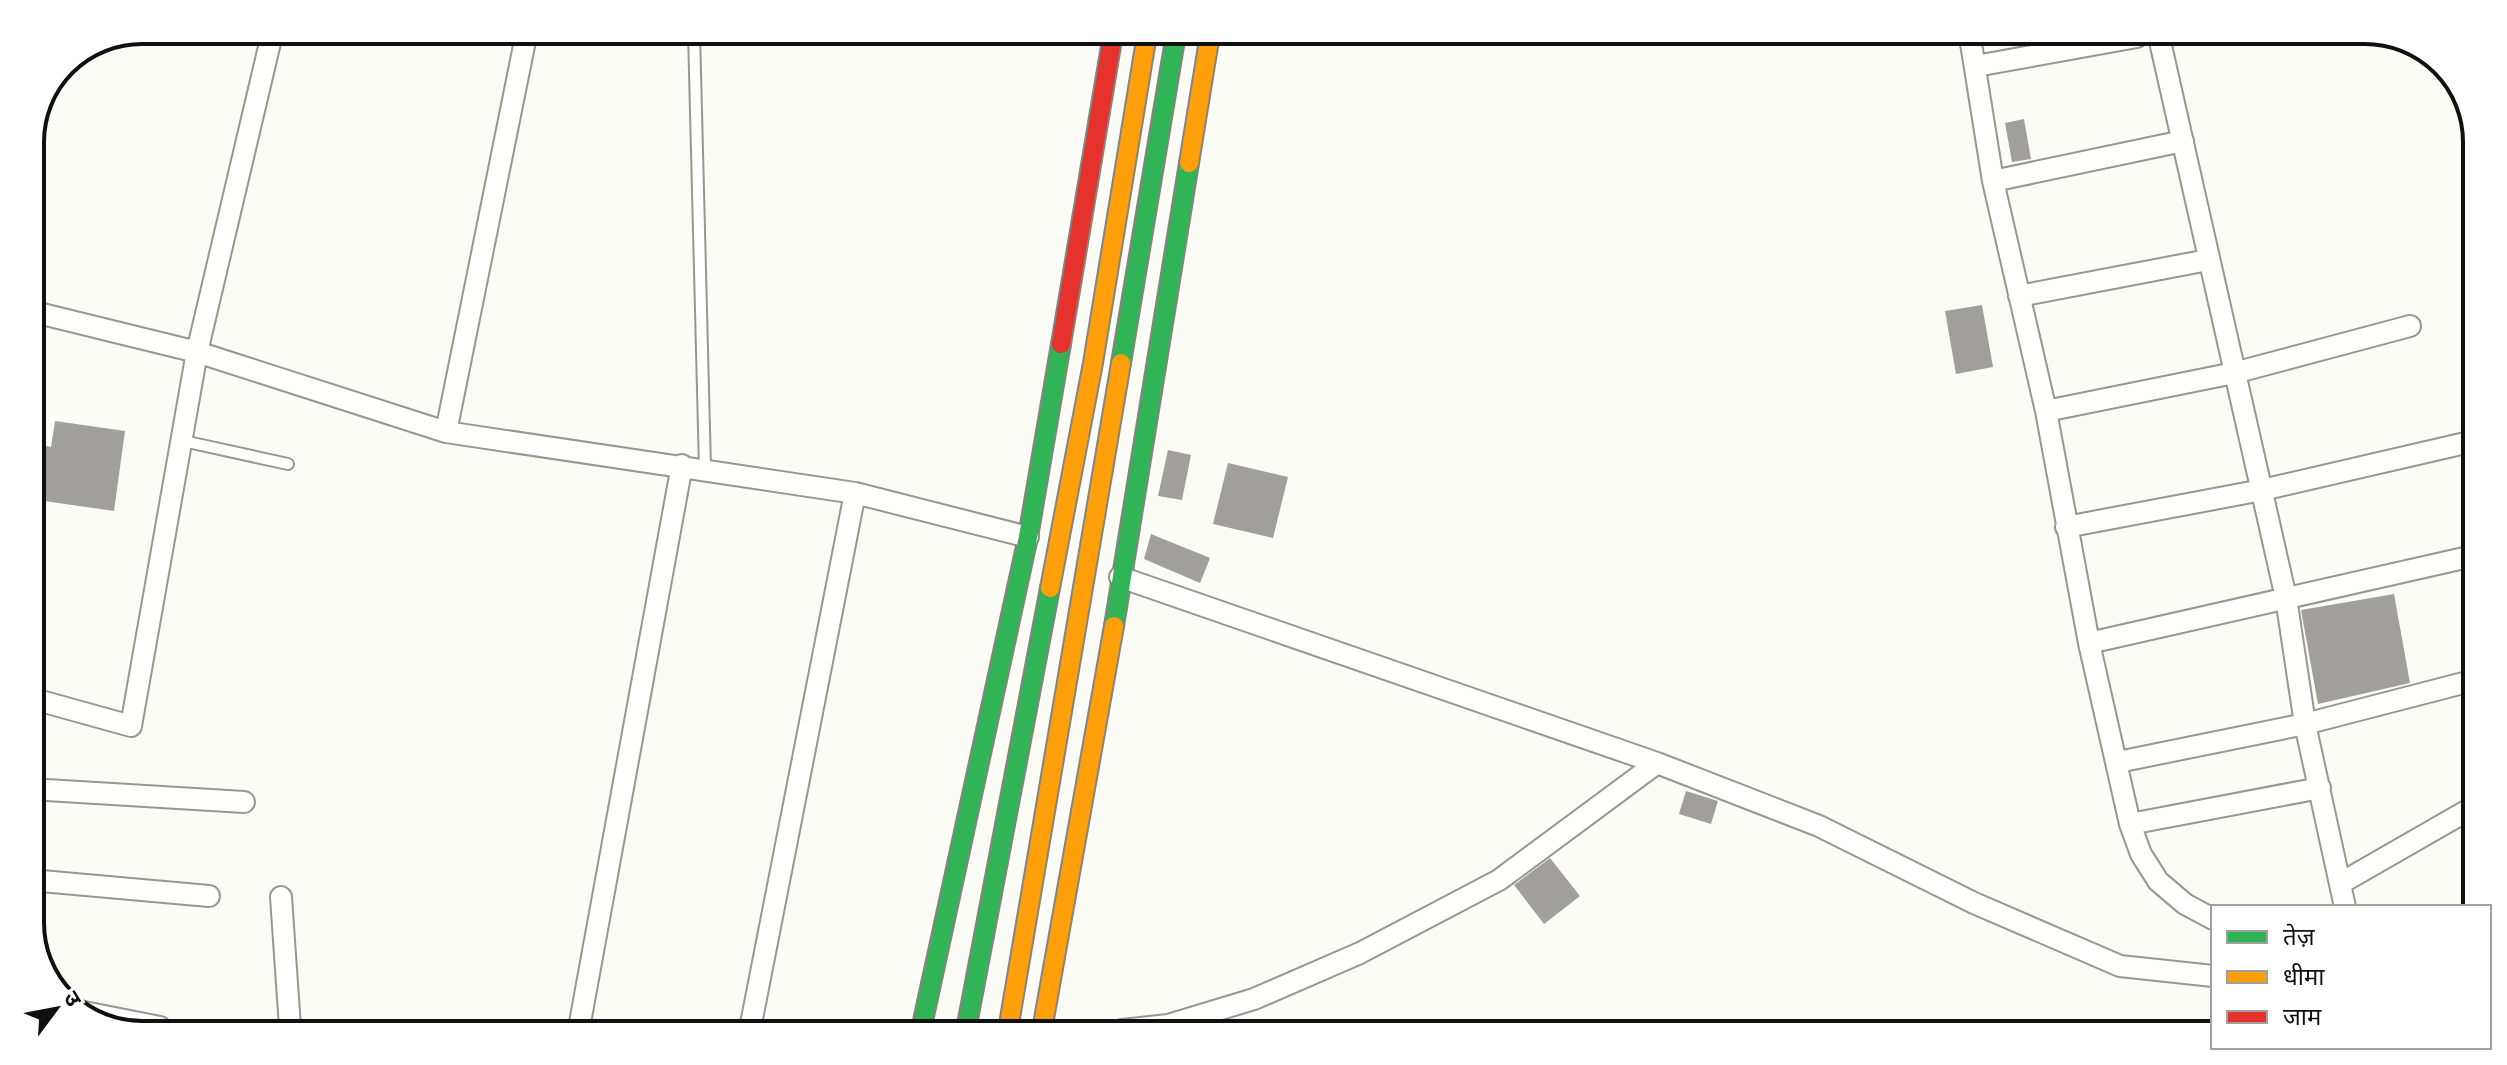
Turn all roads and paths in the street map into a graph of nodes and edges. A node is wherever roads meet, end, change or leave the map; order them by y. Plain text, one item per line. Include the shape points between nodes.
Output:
1 (270, 44) edge
2 (524, 44) edge
3 (694, 44) edge
4 (1111, 44) edge
5 (1145, 44) edge
6 (1174, 44) edge
7 (1208, 44) edge
8 (1971, 44) edge
9 (2098, 44) edge
10 (2161, 44) edge
11 (1976, 66) junction
12 (2183, 141) junction
13 (1993, 181) junction
14 (2208, 260) junction
15 (2019, 296) junction
16 (44, 314) edge
17 (2410, 326) dead end
18 (197, 352) junction
19 (2234, 373) junction
20 (2046, 411) junction
21 (446, 432) junction
22 (183, 441) junction
23 (2463, 444) edge
24 (288, 464) dead end
25 (682, 465) junction
26 (705, 469) junction
27 (2262, 490) junction
28 (855, 493) junction
29 (2066, 527) junction
30 (1028, 537) junction
31 (2463, 558) edge
32 (1120, 577) junction
33 (2286, 598) junction
34 (2089, 643) junction
35 (2463, 683) edge
36 (44, 702) edge
37 (2305, 724) junction
38 (2118, 762) junction
39 (1657, 763) junction
40 (2320, 788) junction
41 (44, 790) edge
42 (244, 802) dead end
43 (2463, 813) edge
44 (2130, 824) junction
45 (44, 881) edge
46 (2341, 883) junction
47 (209, 896) dead end
48 (281, 897) dead end
49 (2345, 905) edge
50 (2211, 918) edge
51 (2211, 976) edge
52 (290, 1021) edge
53 (580, 1021) edge
54 (752, 1021) edge
55 (923, 1021) edge
56 (968, 1021) edge
57 (1010, 1021) edge
58 (1044, 1021) edge
59 (1181, 1021) edge

1 - 18 street
2 - 21 street
3 - 26 lane
4 - 30 main road
5 - 56 main road via 1093,363
6 - 57 main road
7 - 32 main road
8 - 11 street
9 - 11 street
10 - 12 street
11 - 13 street
12 - 13 street
12 - 14 street
13 - 15 street
14 - 15 street
14 - 19 street
15 - 20 street
16 - 18 street
17 - 19 street
18 - 21 street
18 - 22 street
19 - 20 street
19 - 27 street
20 - 29 street
21 - 25 street
22 - 24 lane
22 - 36 street via 131,726
23 - 27 street
25 - 26 street
25 - 53 street
26 - 28 street
27 - 29 street
27 - 33 street
28 - 30 street
28 - 54 street
29 - 34 street
30 - 55 main road
31 - 33 street
32 - 39 street
32 - 58 main road via 1091,771
33 - 34 street
33 - 37 street
34 - 38 street
35 - 37 street
37 - 38 street
37 - 40 street
38 - 44 street
39 - 51 street via 1819,826 1974,903 2120,966
39 - 59 street via 1499,880 1360,953 1254,999
40 - 44 street
40 - 46 street
41 - 42 street
43 - 46 street
44 - 50 street via 2158,881
45 - 47 street
46 - 49 street
48 - 52 street

